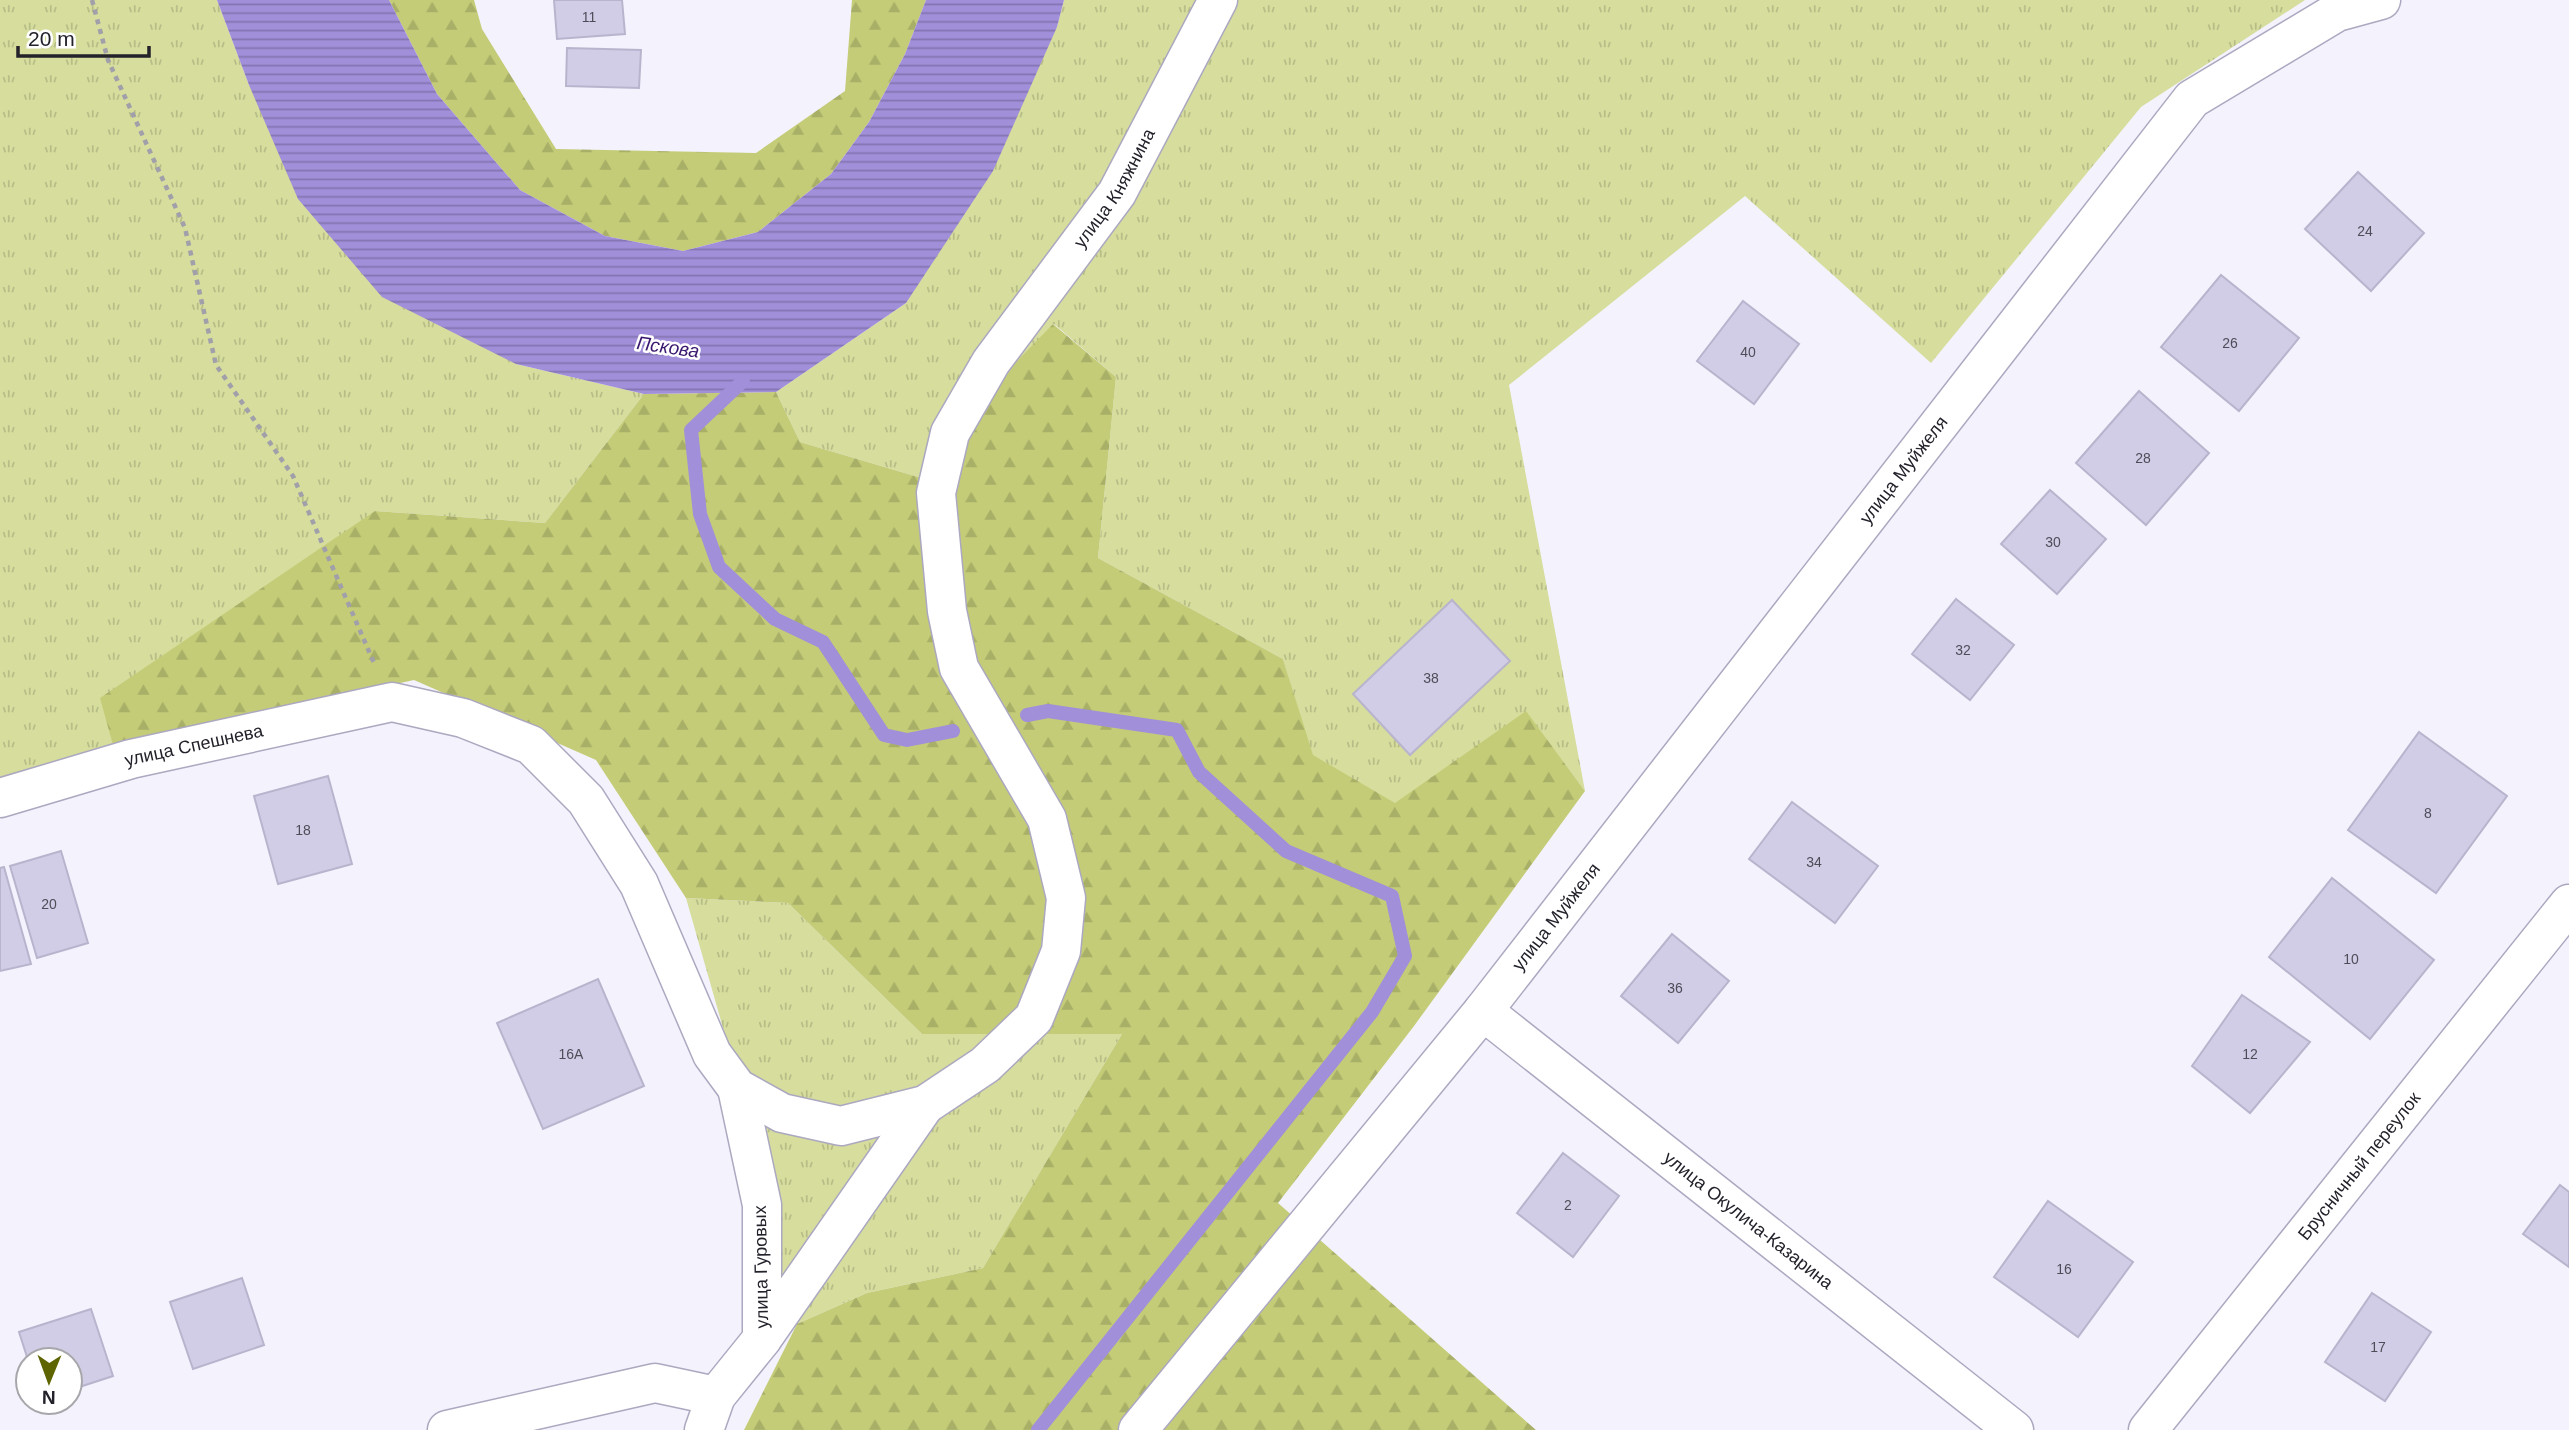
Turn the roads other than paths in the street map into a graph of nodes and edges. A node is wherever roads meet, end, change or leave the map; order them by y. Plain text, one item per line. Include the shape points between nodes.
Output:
1 (1218, 0) edge
2 (2381, 0) edge
3 (0, 798) edge
4 (2569, 904) edge
5 (1483, 1011) junction
6 (737, 1088) junction
7 (925, 1105) junction
8 (762, 1339) junction
9 (710, 1413) edge
10 (447, 1430) edge
11 (1138, 1430) edge
12 (2014, 1430) edge
13 (2148, 1430) edge

1 - 7 street, улица Княжнина via 1117,193 991,362 950,433 936,493 947,611 960,668 1047,819 1066,898 1061,951 1034,1018 985,1065
2 - 5 street, улица Муйжеля via 2337,12 2192,99
3 - 6 street, улица Спешнева via 131,759 392,702 463,718 531,745 586,800 639,884 712,1054
4 - 13 street, Брусничный переулок
5 - 11 street, улица Муйжеля
5 - 12 street, улица Окулича-Казарина
6 - 7 street via 782,1113 841,1126
6 - 8 street, улица Гуровых via 762,1205
7 - 8 street
8 - 9 street, улица Гуровых
9 - 10 street via 655,1383

